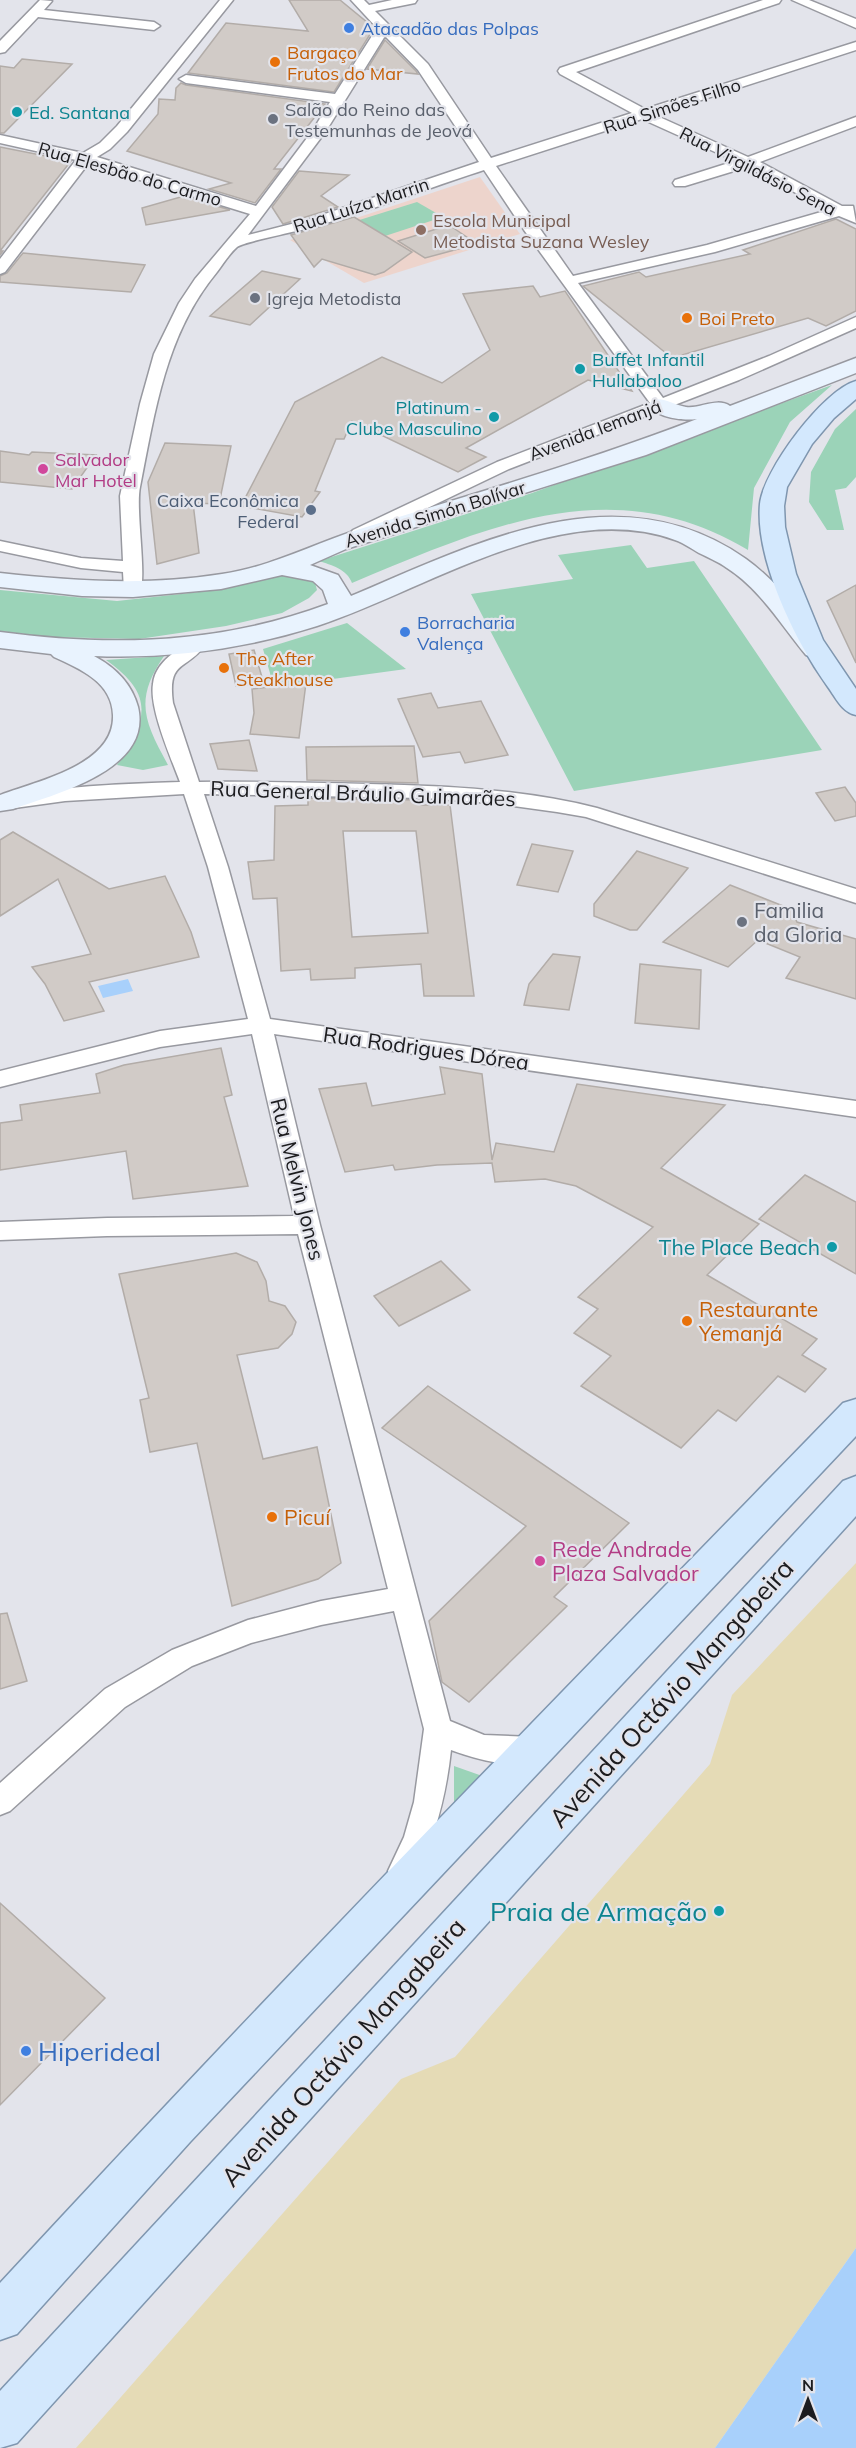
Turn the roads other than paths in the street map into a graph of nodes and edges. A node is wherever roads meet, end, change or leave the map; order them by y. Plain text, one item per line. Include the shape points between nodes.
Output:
1 (47, 0) edge
2 (227, 0) edge
3 (411, 0) edge
4 (775, 0) edge
5 (798, 0) edge
6 (362, 4) edge
7 (35, 13) junction
8 (856, 24) edge
9 (154, 26) dead end
10 (384, 27) junction
11 (856, 46) edge
12 (0, 49) edge
13 (186, 79) dead end
14 (340, 99) junction
15 (645, 115) junction
16 (856, 121) edge
17 (0, 139) edge
18 (85, 158) junction
19 (748, 162) junction
20 (486, 164) junction
21 (680, 183) dead end
22 (856, 206) edge
23 (259, 212) junction
24 (840, 212) junction
25 (856, 219) edge
26 (234, 243) junction
27 (0, 269) edge
28 (569, 281) junction
29 (856, 322) edge
30 (856, 365) edge
31 (856, 388) edge
32 (783, 395) junction
33 (660, 405) junction
34 (337, 544) junction
35 (0, 546) edge
36 (282, 568) junction
37 (133, 578) junction
38 (0, 580) edge
39 (341, 608) junction
40 (0, 640) edge
41 (196, 645) junction
42 (54, 648) junction
43 (818, 654) junction
44 (856, 707) edge
45 (192, 787) junction
46 (2, 804) edge
47 (856, 896) edge
48 (261, 1025) junction
49 (0, 1079) edge
50 (856, 1109) edge
51 (308, 1225) junction
52 (0, 1231) edge
53 (856, 1413) edge
54 (856, 1491) edge
55 (405, 1597) junction
56 (438, 1730) junction
57 (533, 1749) junction
58 (0, 1802) edge
59 (381, 1910) junction
60 (0, 2318) edge
61 (0, 2426) edge

1 - 7 street
2 - 18 street via 122,129
3 - 6 street
4 - 15 street, Rua Virgildásio Sena via 566,71
5 - 8 street
6 - 10 street
7 - 9 street
7 - 12 street
10 - 14 street
10 - 20 street via 423,67
11 - 15 street, Rua Simões Filho
13 - 14 street
14 - 23 street
15 - 19 street, Rua Virgildásio Sena
15 - 20 street, Rua Simões Filho
16 - 19 street
17 - 18 street, Rua Elesbão do Carmo
18 - 23 street, Rua Elesbão do Carmo
18 - 27 street
19 - 21 street
19 - 24 street, Rua Virgildásio Sena
20 - 26 street, Rua Luíza Marrin via 312,223
20 - 28 street
22 - 24 street
23 - 26 street
24 - 25 street, Rua Virgildásio Sena
24 - 28 street via 710,249
26 - 37 street via 187,303 162,354 129,496
28 - 33 street
29 - 33 street, Avenida Iemanjá
30 - 32 street, Avenida Simón Bolívar
31 - 43 main road via 802,439 774,490 773,535 786,581
32 - 33 street via 698,414 676,413
32 - 34 street, Avenida Simón Bolívar via 638,450
33 - 34 street, Avenida Iemanjá via 522,458
34 - 36 street, Avenida Simón Bolívar
35 - 37 street via 81,562
36 - 37 street, Avenida Simón Bolívar via 221,582
36 - 39 street via 326,578 339,593
37 - 38 street, Avenida Simón Bolívar via 82,589
39 - 41 street via 275,629
39 - 43 street via 461,557 522,536 576,524 633,525 694,540 736,562 766,590
40 - 42 street
41 - 42 street via 134,651
41 - 45 street, Rua Melvin Jones via 165,670 161,683 163,703
42 - 46 street via 102,672 123,696 127,726 108,756 88,770
43 - 44 main road
45 - 46 street, Rua General Bráulio Guimarães via 77,794
45 - 47 street, Rua General Bráulio Guimarães via 429,792 548,802 624,821
45 - 48 street, Rua Melvin Jones
48 - 49 street, Rua Rodrigues Dórea via 160,1039
48 - 50 street, Rua Rodrigues Dórea
48 - 51 street, Rua Melvin Jones
51 - 52 street
51 - 55 street, Rua Melvin Jones
53 - 57 main road
54 - 61 main road, Avenida Octávio Mangabeira
55 - 56 street, Rua Melvin Jones
55 - 58 street via 248,1632 182,1658 115,1698
56 - 57 street via 481,1748
56 - 59 street, Rua Melvin Jones via 428,1810 412,1855
57 - 59 main road
59 - 60 main road via 174,2127

